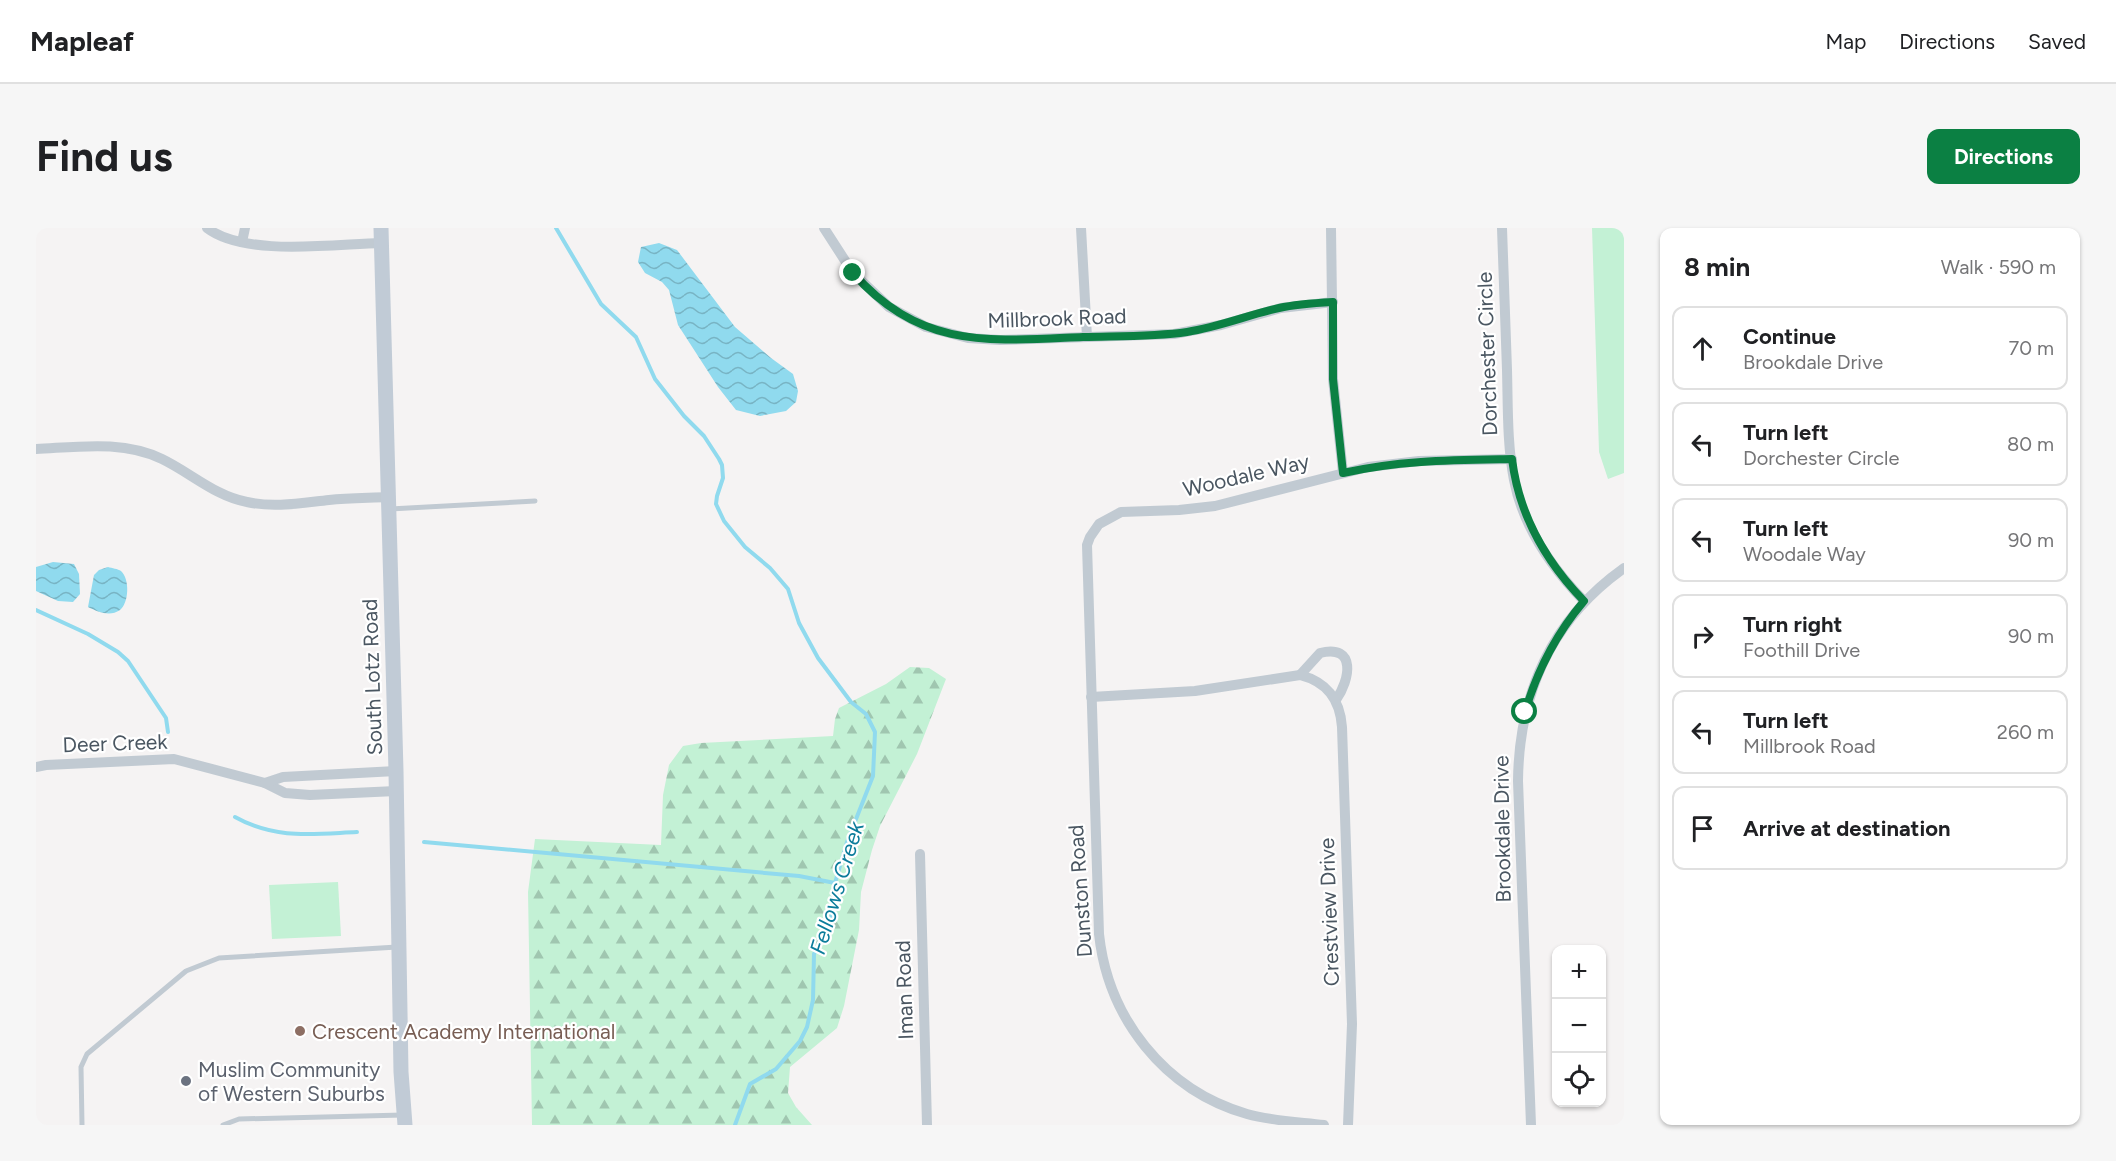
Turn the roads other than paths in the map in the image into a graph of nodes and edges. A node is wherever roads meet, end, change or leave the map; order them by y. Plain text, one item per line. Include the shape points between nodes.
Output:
1 (207, 228) edge
2 (245, 228) edge
3 (824, 228) edge
4 (1081, 228) edge
5 (1331, 228) edge
6 (1502, 228) edge
7 (381, 235) edge
8 (242, 242) junction
9 (1333, 302) junction
10 (1087, 337) junction
11 (36, 449) edge
12 (1512, 459) junction
13 (1343, 473) junction
14 (535, 501) dead end
15 (388, 503) junction
16 (1099, 524) joint
17 (1624, 568) edge
18 (1584, 601) junction
19 (1300, 675) junction
20 (1091, 697) junction
21 (1336, 699) junction
22 (36, 767) edge
23 (396, 771) junction
24 (265, 783) junction
25 (396, 791) junction
26 (920, 854) dead end
27 (398, 947) junction
28 (294, 1117) junction
29 (404, 1120) edge
30 (82, 1125) edge
31 (223, 1125) edge
32 (294, 1125) edge
33 (927, 1125) edge
34 (1324, 1125) edge
35 (1348, 1125) edge
36 (1531, 1125) edge

1 - 8 street
2 - 8 street
3 - 10 street, Millbrook Road via 864,285 889,307 926,327 984,340
4 - 10 street
5 - 9 street
6 - 12 street, Dorchester Circle
7 - 8 street via 273,247
7 - 15 street, South Lotz Road
9 - 10 street, Millbrook Road via 1281,308 1188,332
9 - 13 street via 1333,379
11 - 15 street via 111,446 137,450 163,460 219,493 247,503 278,505 356,498
12 - 13 street, Woodale Way via 1419,461
12 - 18 street, Dorchester Circle via 1514,480 1535,536
13 - 16 street, Woodale Way via 1215,506 1121,512
14 - 15 lane
15 - 23 street, South Lotz Road
16 - 20 street, Dunston Road via 1087,544
17 - 18 street, Brookdale Drive
18 - 36 street, Brookdale Drive via 1539,671 1525,712 1518,756
19 - 20 street via 1195,691
19 - 21 street via 1321,683
19 - 21 street via 1320,653 1340,655 1349,671
20 - 34 street, Dunston Road via 1099,934 1110,988 1120,1009 1162,1066 1214,1101 1249,1114
21 - 35 street, Crestview Drive via 1342,727 1352,1023
22 - 24 street, Deer Creek via 174,759
23 - 24 street, Deer Creek via 283,777
23 - 25 street, South Lotz Road
24 - 25 street, Deer Creek via 285,794
25 - 27 street, South Lotz Road
26 - 33 street, Iman Road
27 - 29 street, South Lotz Road
27 - 30 lane via 219,958 186,971 87,1054 81,1067
28 - 29 lane
28 - 31 lane via 239,1119
28 - 32 lane

